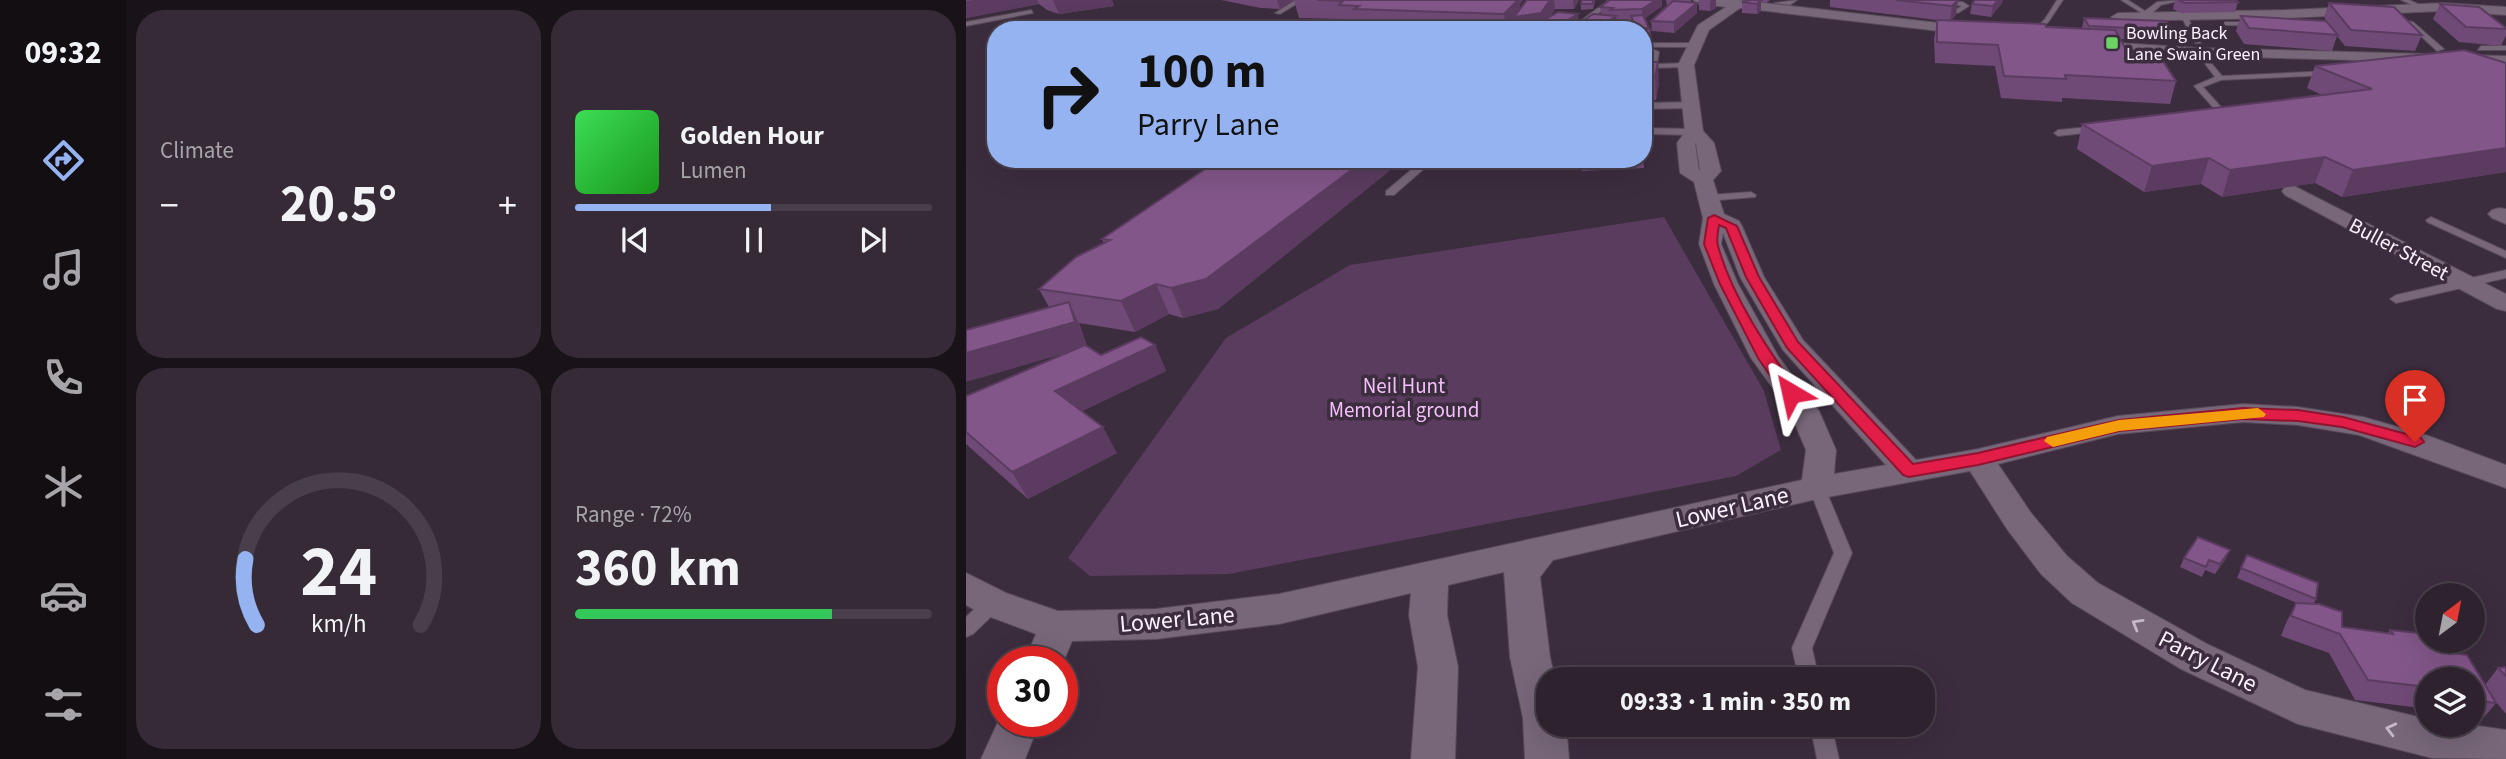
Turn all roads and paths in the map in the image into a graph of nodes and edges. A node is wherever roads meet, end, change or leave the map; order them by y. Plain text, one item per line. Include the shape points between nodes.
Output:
1 (1300, 0) edge
2 (1614, 0) edge
3 (1699, 0) edge
4 (1794, 0) edge
5 (1823, 0) edge
6 (1930, 0) edge
7 (2060, 0) edge
8 (2124, 0) edge
9 (2179, 0) edge
10 (2404, 0) edge
11 (1777, 3) dead end
12 (1738, 4) junction
13 (1920, 7) edge
14 (2424, 8) junction
15 (2345, 11) junction
16 (2506, 11) edge
17 (1031, 12) dead end
18 (1806, 12) junction
19 (1278, 13) dead end
20 (2146, 14) junction
21 (2281, 14) junction
22 (2184, 16) junction
23 (2118, 17) edge
24 (1583, 21) edge
25 (2296, 23) edge
26 (966, 24) edge
27 (2225, 24) dead end
28 (2260, 24) edge
29 (1991, 34) edge
30 (2029, 39) edge
31 (2070, 43) edge
32 (1652, 45) edge
33 (1695, 45) junction
34 (2200, 47) junction
35 (2481, 48) edge
36 (2506, 48) edge
37 (2440, 49) dead end
38 (1655, 52) dead end
39 (2506, 60) edge
40 (1686, 65) junction
41 (2424, 68) edge
42 (2438, 68) edge
43 (2342, 72) edge
44 (2220, 78) junction
45 (1691, 105) junction
46 (1652, 106) edge
47 (2239, 115) edge
48 (2226, 117) junction
49 (2213, 118) edge
50 (2110, 128) edge
51 (1652, 131) edge
52 (1695, 132) junction
53 (2058, 133) dead end
54 (1419, 168) edge
55 (2292, 191) dead end
56 (1390, 193) dead end
57 (1751, 195) dead end
58 (1708, 198) junction
59 (2431, 220) dead end
60 (2506, 255) edge
61 (2506, 274) edge
62 (2465, 283) junction
63 (2396, 299) dead end
64 (2506, 304) edge
65 (1978, 459) junction
66 (1909, 471) junction
67 (2506, 477) edge
68 (1817, 488) junction
69 (1539, 552) junction
70 (1413, 579) junction
71 (979, 595) edge
72 (1058, 626) junction
73 (966, 629) edge
74 (1050, 646) edge
75 (1807, 667) edge
76 (1012, 737) edge
77 (1823, 737) edge
78 (2506, 750) edge
79 (1003, 759) edge
80 (1433, 759) edge
81 (1547, 759) edge
82 (1828, 759) edge

1 - 19 lane
2 - 24 lane
3 - 12 street
4 - 11 lane
5 - 18 street
6 - 13 lane via 1966,6 1958,11
7 - 30 lane
8 - 20 lane
9 - 20 lane via 2160,3
10 - 14 lane
12 - 18 street
12 - 33 street via 1703,28
14 - 15 street
14 - 16 street
15 - 21 street
15 - 37 lane via 2411,23
17 - 26 lane
18 - 29 street
20 - 22 street
20 - 23 street
21 - 22 street
21 - 25 lane
22 - 34 lane
27 - 28 lane
31 - 34 street
32 - 33 lane
33 - 40 street
34 - 39 street
34 - 44 lane
35 - 36 lane
38 - 40 lane via 1652,69
40 - 45 street
41 - 42 lane
43 - 44 lane
44 - 48 lane via 2198,86
45 - 46 lane
45 - 52 street
47 - 48 lane
48 - 49 lane
50 - 53 lane
51 - 52 lane
52 - 58 street via 1686,143 1690,173
54 - 56 lane
55 - 62 street, Buller Street
57 - 58 lane
58 - 66 street via 1731,226 1752,277 1792,345
58 - 68 street via 1710,244 1726,284 1765,358 1804,411 1821,450
59 - 60 lane
61 - 62 lane
62 - 63 lane
62 - 64 street, Buller Street
65 - 66 street, Lower Lane
65 - 67 street, Lower Lane via 2119,425 2269,414 2376,430
78 -> 65 street, Parry Lane via 2432,739 2298,706 2195,657 2085,593 2054,565
66 - 68 street, Lower Lane
68 - 69 street, Lower Lane
68 - 75 lane via 1843,553 1802,648
69 - 70 street, Lower Lane
69 - 81 street via 1521,574
70 - 72 street, Lower Lane via 1279,609 1156,625
70 - 80 street via 1430,586 1428,615 1438,667
71 - 72 street, Lower Lane
71 - 73 lane, Lower Lane
72 - 74 street
76 - 79 street
77 - 82 lane

